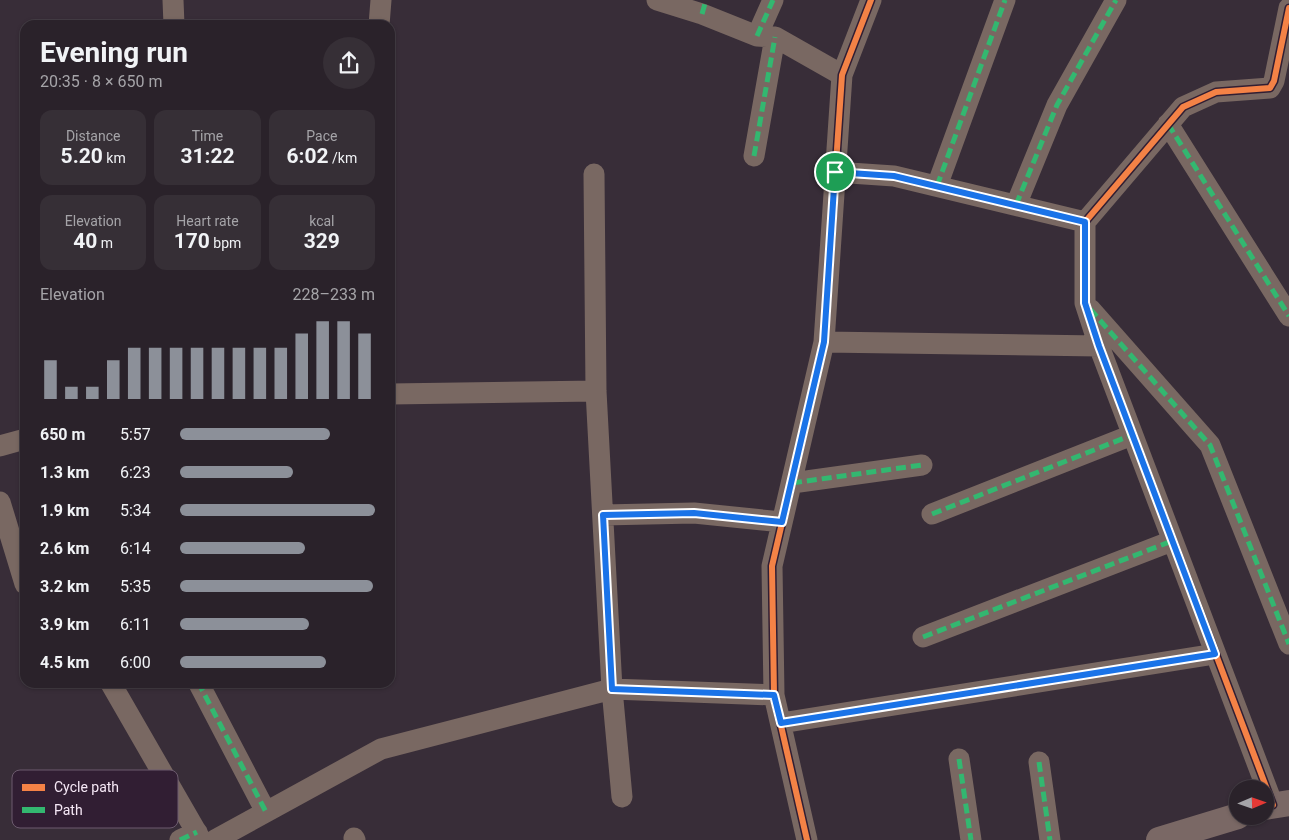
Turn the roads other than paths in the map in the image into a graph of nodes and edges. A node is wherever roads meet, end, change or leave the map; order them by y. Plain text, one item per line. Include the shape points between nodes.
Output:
1 (173, 0) edge
2 (381, 0) edge
3 (656, 0) edge
4 (772, 0) edge
5 (871, 0) edge
6 (1005, 0) edge
7 (1116, 0) edge
8 (704, 7) edge
9 (1289, 8) edge
10 (174, 20) edge
11 (379, 20) edge
12 (766, 37) junction
13 (842, 75) junction
14 (1168, 124) junction
15 (754, 156) dead end
16 (835, 172) junction
17 (594, 174) dead end
18 (937, 186) junction
19 (1016, 206) junction
20 (1085, 222) junction
21 (1085, 303) junction
22 (1289, 316) edge
23 (824, 342) junction
24 (1099, 346) junction
25 (596, 391) junction
26 (395, 394) edge
27 (1132, 435) junction
28 (20, 440) edge
29 (0, 446) edge
30 (922, 465) dead end
31 (792, 482) junction
32 (0, 502) edge
33 (932, 514) dead end
34 (603, 515) junction
35 (782, 522) junction
36 (1172, 541) junction
37 (20, 568) edge
38 (923, 637) dead end
39 (1289, 644) edge
40 (1215, 654) junction
41 (113, 688) edge
42 (201, 688) edge
43 (612, 689) junction
44 (774, 695) junction
45 (781, 723) junction
46 (959, 759) dead end
47 (1039, 762) dead end
48 (160, 770) edge
49 (622, 798) dead end
50 (178, 803) edge
51 (1276, 805) edge
52 (266, 812) junction
53 (1229, 819) edge
54 (198, 838) edge
55 (807, 840) edge
56 (971, 840) edge
57 (1050, 840) edge
58 (1158, 840) edge

1 - 10 street
2 - 11 street
3 - 8 street
4 - 12 street
5 - 13 street
6 - 18 street
7 - 19 street via 1057,105
8 - 12 street
9 - 14 street via 1270,88 1216,92 1183,107
12 - 13 street
12 - 15 street
13 - 16 street
14 - 20 street
14 - 22 street
16 - 18 street via 894,176
16 - 23 street
17 - 25 street
18 - 19 street
19 - 20 street
20 - 21 street
21 - 24 street
21 - 39 street via 1210,445
23 - 24 street
23 - 31 street
24 - 27 street
25 - 26 street
25 - 34 street
27 - 33 street
27 - 36 street
28 - 29 street
30 - 31 street
31 - 35 street
32 - 37 street
34 - 35 street via 694,513
34 - 43 street
35 - 44 street via 772,566
36 - 38 street
36 - 40 street
40 - 45 street
40 - 51 street
41 - 48 street
42 - 52 street
43 - 44 street
43 - 49 street
43 - 52 street via 381,749
44 - 45 street
45 - 55 street
46 - 56 street
47 - 57 street
50 - 54 street
52 - 54 street
53 - 58 main road

